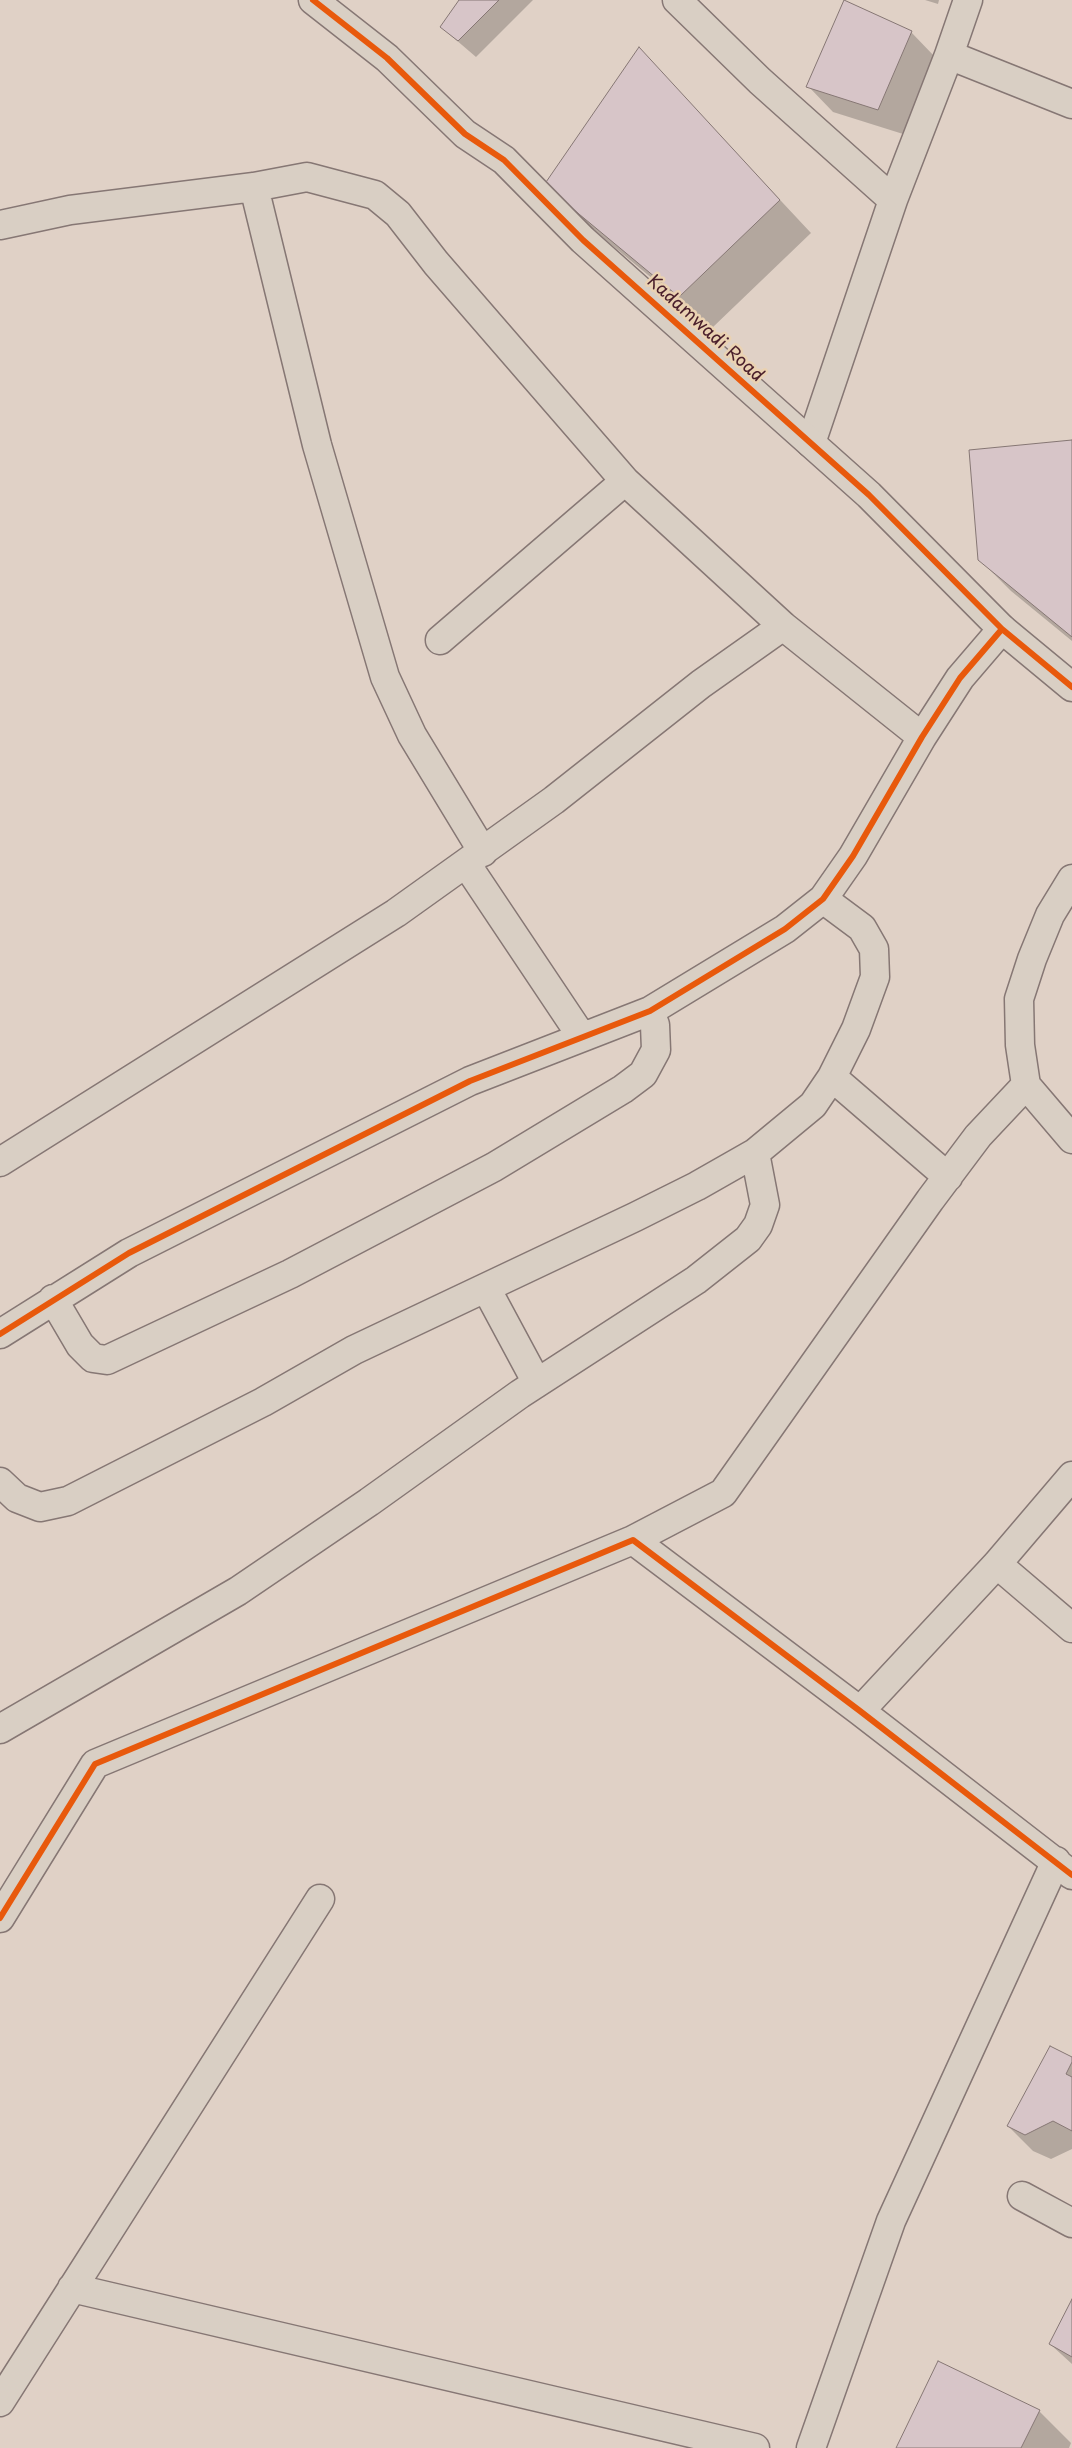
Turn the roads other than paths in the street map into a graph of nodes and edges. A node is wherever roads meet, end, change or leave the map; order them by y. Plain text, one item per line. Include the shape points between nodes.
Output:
1 (314, 0) edge
2 (676, 0) edge
3 (968, 0) edge
4 (703, 11) edge
5 (950, 55) junction
6 (1072, 104) edge
7 (254, 187) junction
8 (893, 200) junction
9 (0, 225) edge
10 (811, 443) junction
11 (625, 481) junction
12 (784, 626) junction
13 (1002, 629) junction
14 (440, 640) dead end
15 (1072, 687) edge
16 (922, 737) junction
17 (475, 858) junction
18 (1072, 879) edge
19 (824, 899) junction
20 (650, 1011) junction
21 (582, 1037) junction
22 (832, 1078) junction
23 (1026, 1084) junction
24 (1072, 1139) edge
25 (755, 1153) junction
26 (0, 1162) edge
27 (948, 1177) junction
28 (486, 1288) junction
29 (53, 1299) junction
30 (0, 1334) edge
31 (538, 1383) junction
32 (1072, 1476) edge
33 (0, 1482) edge
34 (633, 1540) junction
35 (998, 1564) junction
36 (1072, 1628) edge
37 (860, 1711) junction
38 (0, 1729) edge
39 (1064, 1868) edge
40 (320, 1899) dead end
41 (0, 1918) edge
42 (1022, 2196) dead end
43 (1072, 2223) edge
44 (72, 2288) junction
45 (0, 2402) edge
46 (755, 2448) edge
47 (811, 2448) edge

1 - 10 street, Kadamwadi Road via 387,58 465,134 504,160 583,240
2 - 4 street
3 - 5 street
4 - 8 street via 760,81
5 - 6 street
5 - 8 street
7 - 9 street via 70,210
7 - 11 street via 307,177 375,195 398,214 436,263
7 - 17 street via 317,445 385,677
8 - 10 street
10 - 13 street, Kadamwadi Road via 869,495
11 - 12 street
11 - 14 street
12 - 16 street
12 - 17 street via 701,684
13 - 15 street, Kadamwadi Road
13 - 16 street via 960,678
16 - 19 street via 853,856
17 - 21 street
17 - 26 street via 396,913
18 - 23 street via 1050,915 1019,999 1020,1045
19 - 20 street via 770,938
19 - 22 street via 862,928 874,949 875,977 856,1029
20 - 21 street
20 - 29 street via 655,1025 656,1050 643,1074 623,1089 494,1167 290,1274 107,1360 94,1358 80,1345
21 - 29 street via 461,1085 138,1248
22 - 25 street via 813,1105
22 - 27 street
23 - 24 street
23 - 27 street via 978,1136
25 - 28 street via 697,1186
25 - 31 street via 765,1205 758,1225 748,1239 696,1280
27 - 34 street via 723,1493
28 - 31 street
28 - 33 street via 354,1350 263,1402 68,1501 40,1508 17,1498
29 - 30 street
31 - 38 street via 238,1592
32 - 35 street
34 - 37 street
34 - 41 street via 95,1764
35 - 36 street
35 - 37 street
37 - 39 street
39 - 47 street via 891,2222
40 - 44 street
42 - 43 street
44 - 45 street
44 - 46 street

